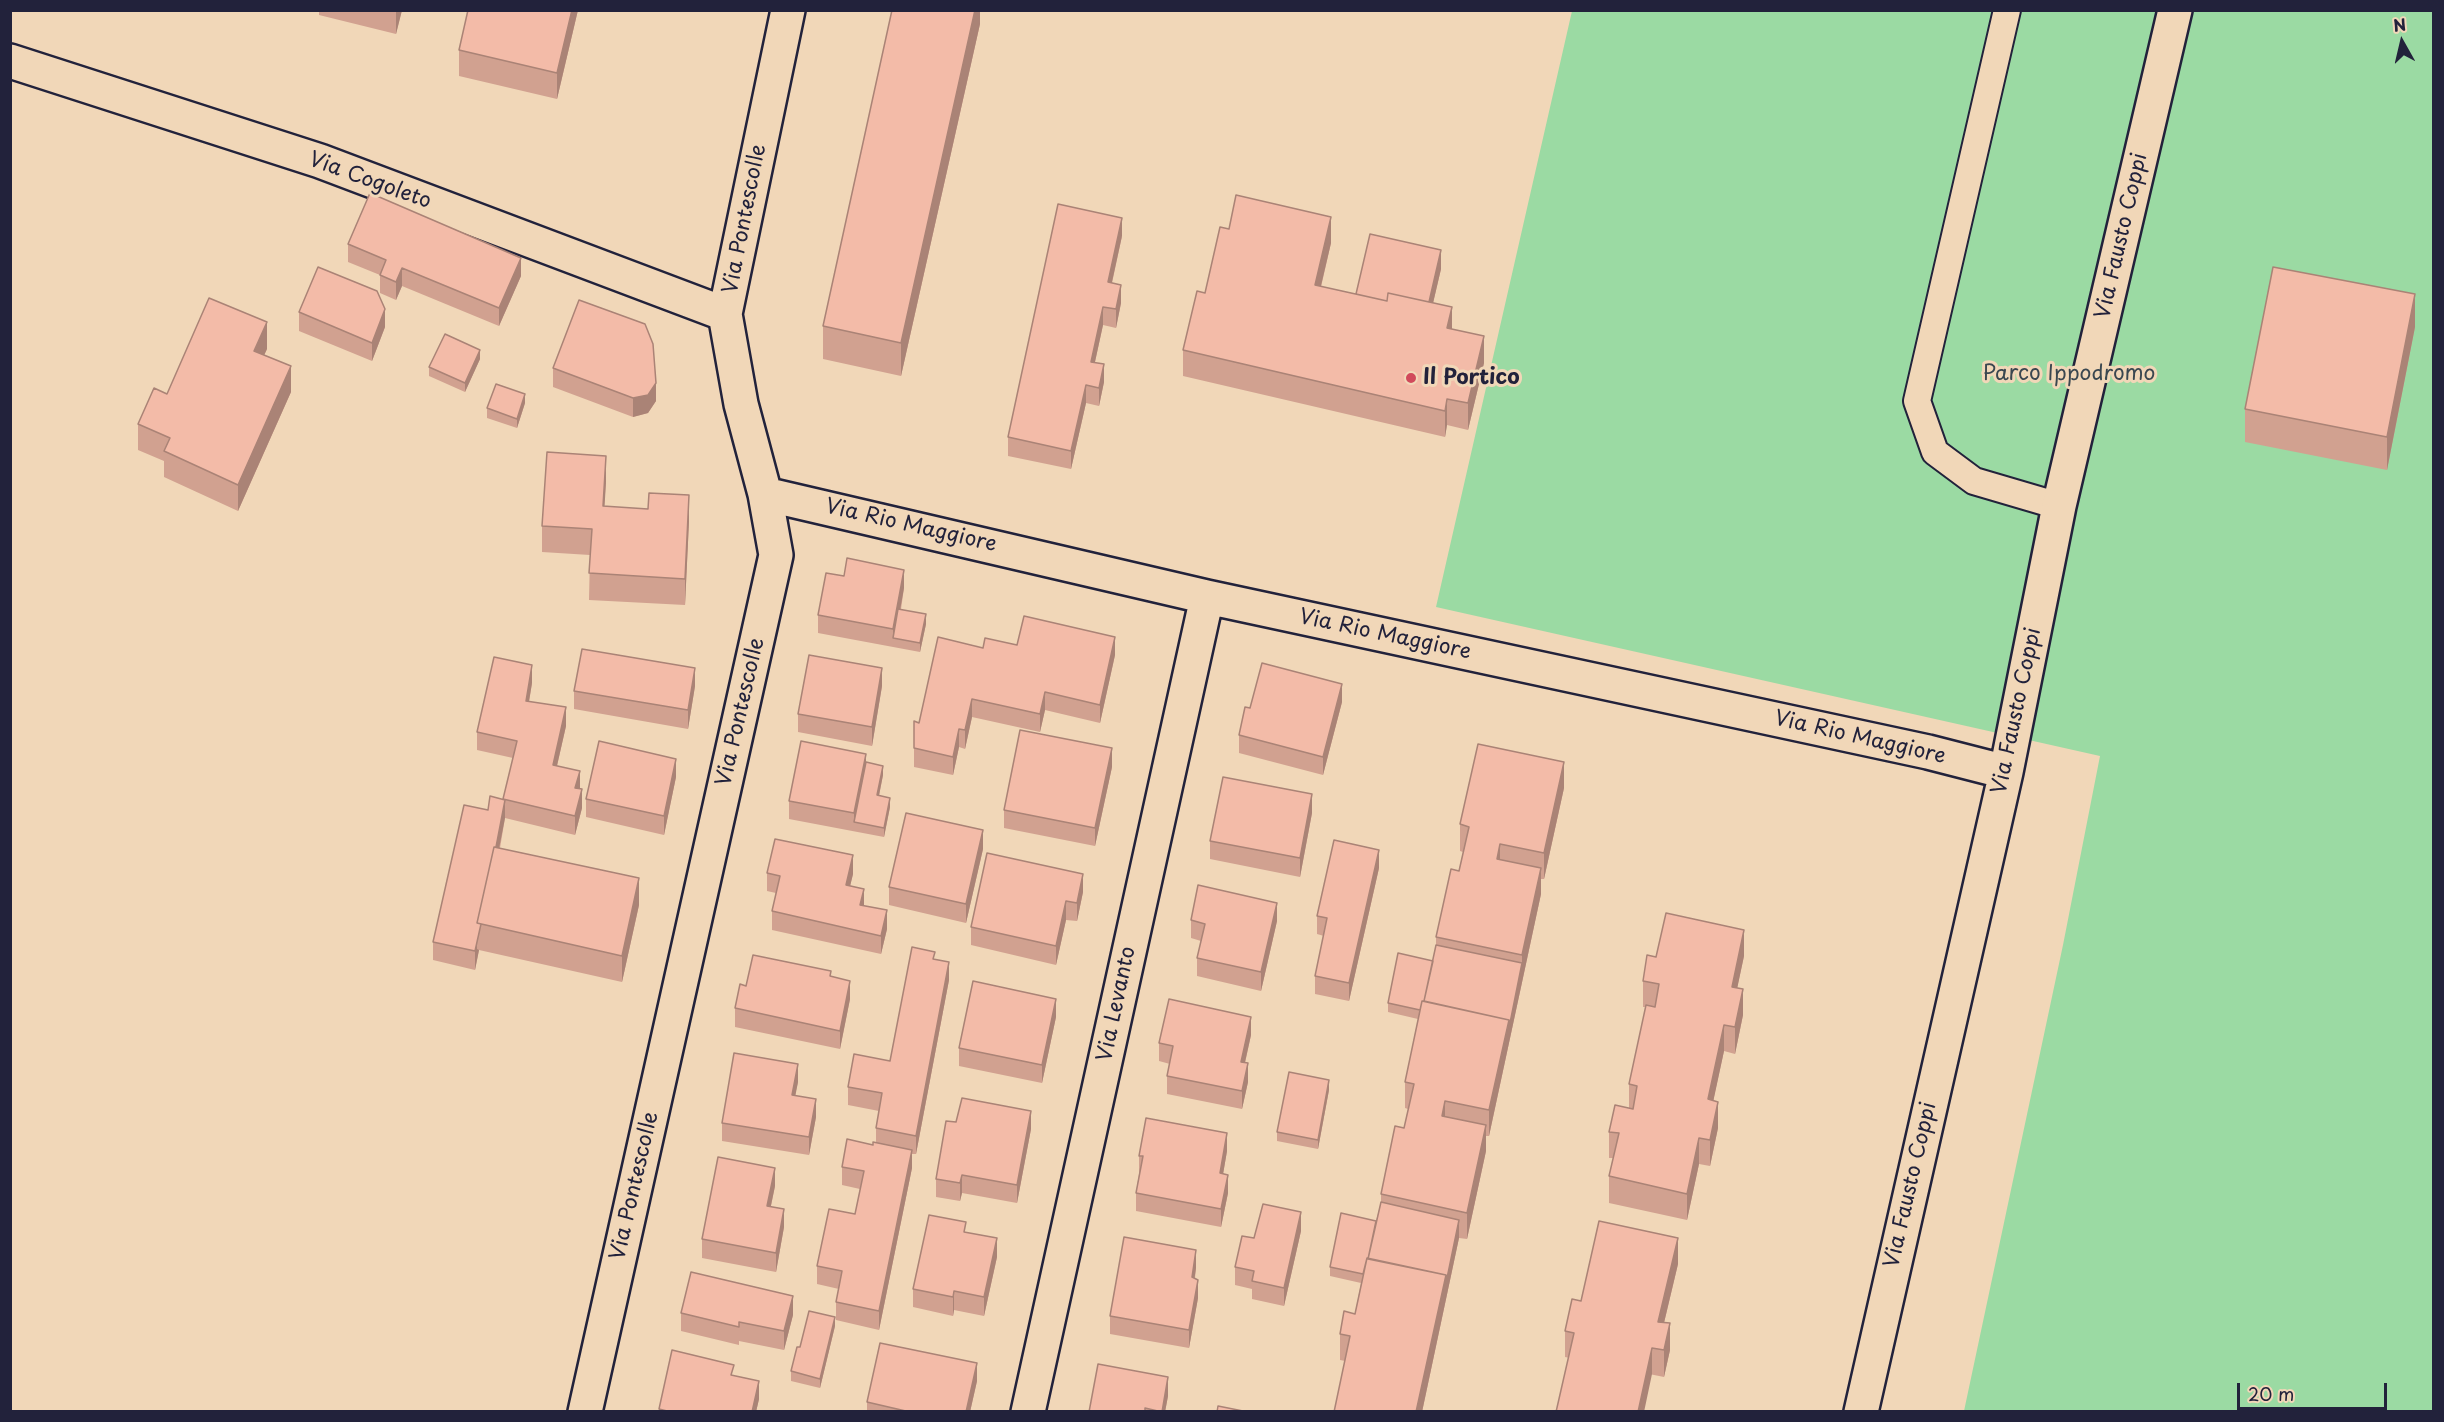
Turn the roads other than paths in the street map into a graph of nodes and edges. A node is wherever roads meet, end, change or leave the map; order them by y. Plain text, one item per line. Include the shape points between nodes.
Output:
1 (788, 10) edge
2 (2007, 10) edge
3 (2175, 10) edge
4 (10, 61) edge
5 (726, 314) junction
6 (765, 494) junction
7 (2059, 506) junction
8 (1207, 597) junction
9 (2006, 772) junction
10 (585, 1412) edge
11 (1028, 1412) edge
12 (1860, 1412) edge

1 - 5 street, Via Pontescolle
2 - 7 lane via 1917,401 1935,452 1966,476
3 - 7 street, Via Fausto Coppi
4 - 5 street, Via Cogoleto via 320,161
5 - 6 street, Via Pontescolle via 741,404
6 - 8 street, Via Rio Maggiore
6 - 10 street, Via Pontescolle via 776,555
7 - 9 street, Via Fausto Coppi
8 - 9 street, Via Rio Maggiore
8 - 11 street, Via Levanto
9 - 12 street, Via Fausto Coppi

